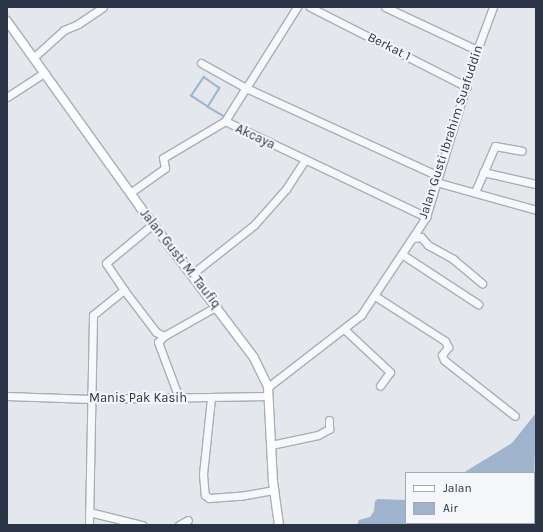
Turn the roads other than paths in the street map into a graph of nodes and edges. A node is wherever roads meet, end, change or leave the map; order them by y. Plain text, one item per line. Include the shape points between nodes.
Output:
1 (103, 7) edge
2 (297, 7) edge
3 (310, 7) edge
4 (385, 7) edge
5 (493, 7) edge
6 (7, 21) edge
7 (477, 50) junction
8 (33, 58) junction
9 (202, 63) dead end
10 (44, 73) junction
11 (467, 87) junction
12 (246, 88) junction
13 (7, 97) edge
14 (225, 121) junction
15 (522, 151) dead end
16 (304, 161) junction
17 (483, 172) junction
18 (437, 179) junction
19 (536, 184) edge
20 (475, 192) junction
21 (130, 193) junction
22 (536, 210) edge
23 (426, 217) junction
24 (153, 224) junction
25 (414, 238) junction
26 (403, 255) junction
27 (192, 274) junction
28 (482, 283) dead end
29 (124, 290) junction
30 (376, 296) junction
31 (478, 304) dead end
32 (217, 306) junction
33 (344, 330) junction
34 (164, 336) junction
35 (380, 386) dead end
36 (268, 387) junction
37 (7, 396) edge
38 (268, 396) junction
39 (179, 398) junction
40 (211, 398) junction
41 (91, 399) junction
42 (515, 416) dead end
43 (329, 420) dead end
44 (271, 445) junction
45 (274, 490) junction
46 (89, 512) junction
47 (188, 520) dead end
48 (89, 525) edge
49 (142, 525) edge
50 (179, 525) edge
51 (279, 525) edge

1 - 8 street via 65,30
2 - 12 street, Akcaya
3 - 11 street, Berkat 1
4 - 7 street
5 - 7 street, Jalan Gusti Ibrahim Suafuddin
6 - 8 main road, Jalan Gusti M. Taufiq
7 - 11 street, Jalan Gusti Ibrahim Suafuddin
8 - 10 main road, Jalan Gusti M. Taufiq
9 - 12 street
10 - 13 street
10 - 21 main road, Jalan Gusti M. Taufiq
11 - 18 street, Jalan Gusti Ibrahim Suafuddin
12 - 14 street, Akcaya
12 - 18 street
14 - 16 street, Akcaya
14 - 21 street via 163,158 165,168
15 - 17 street via 496,145
16 - 23 street, Akcaya
16 - 27 street via 286,189 254,225
17 - 19 street
17 - 20 street
18 - 20 street
18 - 23 street, Jalan Gusti Ibrahim Suafuddin
20 - 22 street
21 - 24 main road, Jalan Gusti M. Taufiq
23 - 25 street, Jalan Gusti Ibrahim Suafuddin
24 - 27 main road, Jalan Gusti M. Taufiq
24 - 29 street via 106,263
25 - 26 street, Jalan Gusti Ibrahim Suafuddin
25 - 28 street via 421,238 428,245 453,259
26 - 30 street, Jalan Gusti Ibrahim Suafuddin
26 - 31 street
27 - 32 main road, Jalan Gusti M. Taufiq
29 - 34 street via 156,332
29 - 41 street via 93,315
30 - 33 street, Jalan Gusti Ibrahim Suafuddin
30 - 42 street via 445,341 448,347 442,355 444,360
32 - 34 street
32 - 36 main road, Jalan Gusti M. Taufiq via 250,350
33 - 35 street via 390,372
33 - 36 street, Jalan Gusti Ibrahim Suafuddin
34 - 39 street via 158,342
36 - 38 main road, Jalan Gusti M. Taufiq
37 - 41 street, Manis Pak Kasih
38 - 40 street, Manis Pak Kasih
38 - 44 main road, Jalan Gusti M. Taufiq
39 - 40 street, Manis Pak Kasih
39 - 41 street, Manis Pak Kasih
40 - 45 street via 204,474 205,495 208,498 240,496
41 - 46 street
43 - 44 street via 330,428 322,434
44 - 45 main road, Jalan Gusti M. Taufiq
45 - 51 main road, Jalan Gusti M. Taufiq
46 - 48 street
46 - 49 street
47 - 50 street

